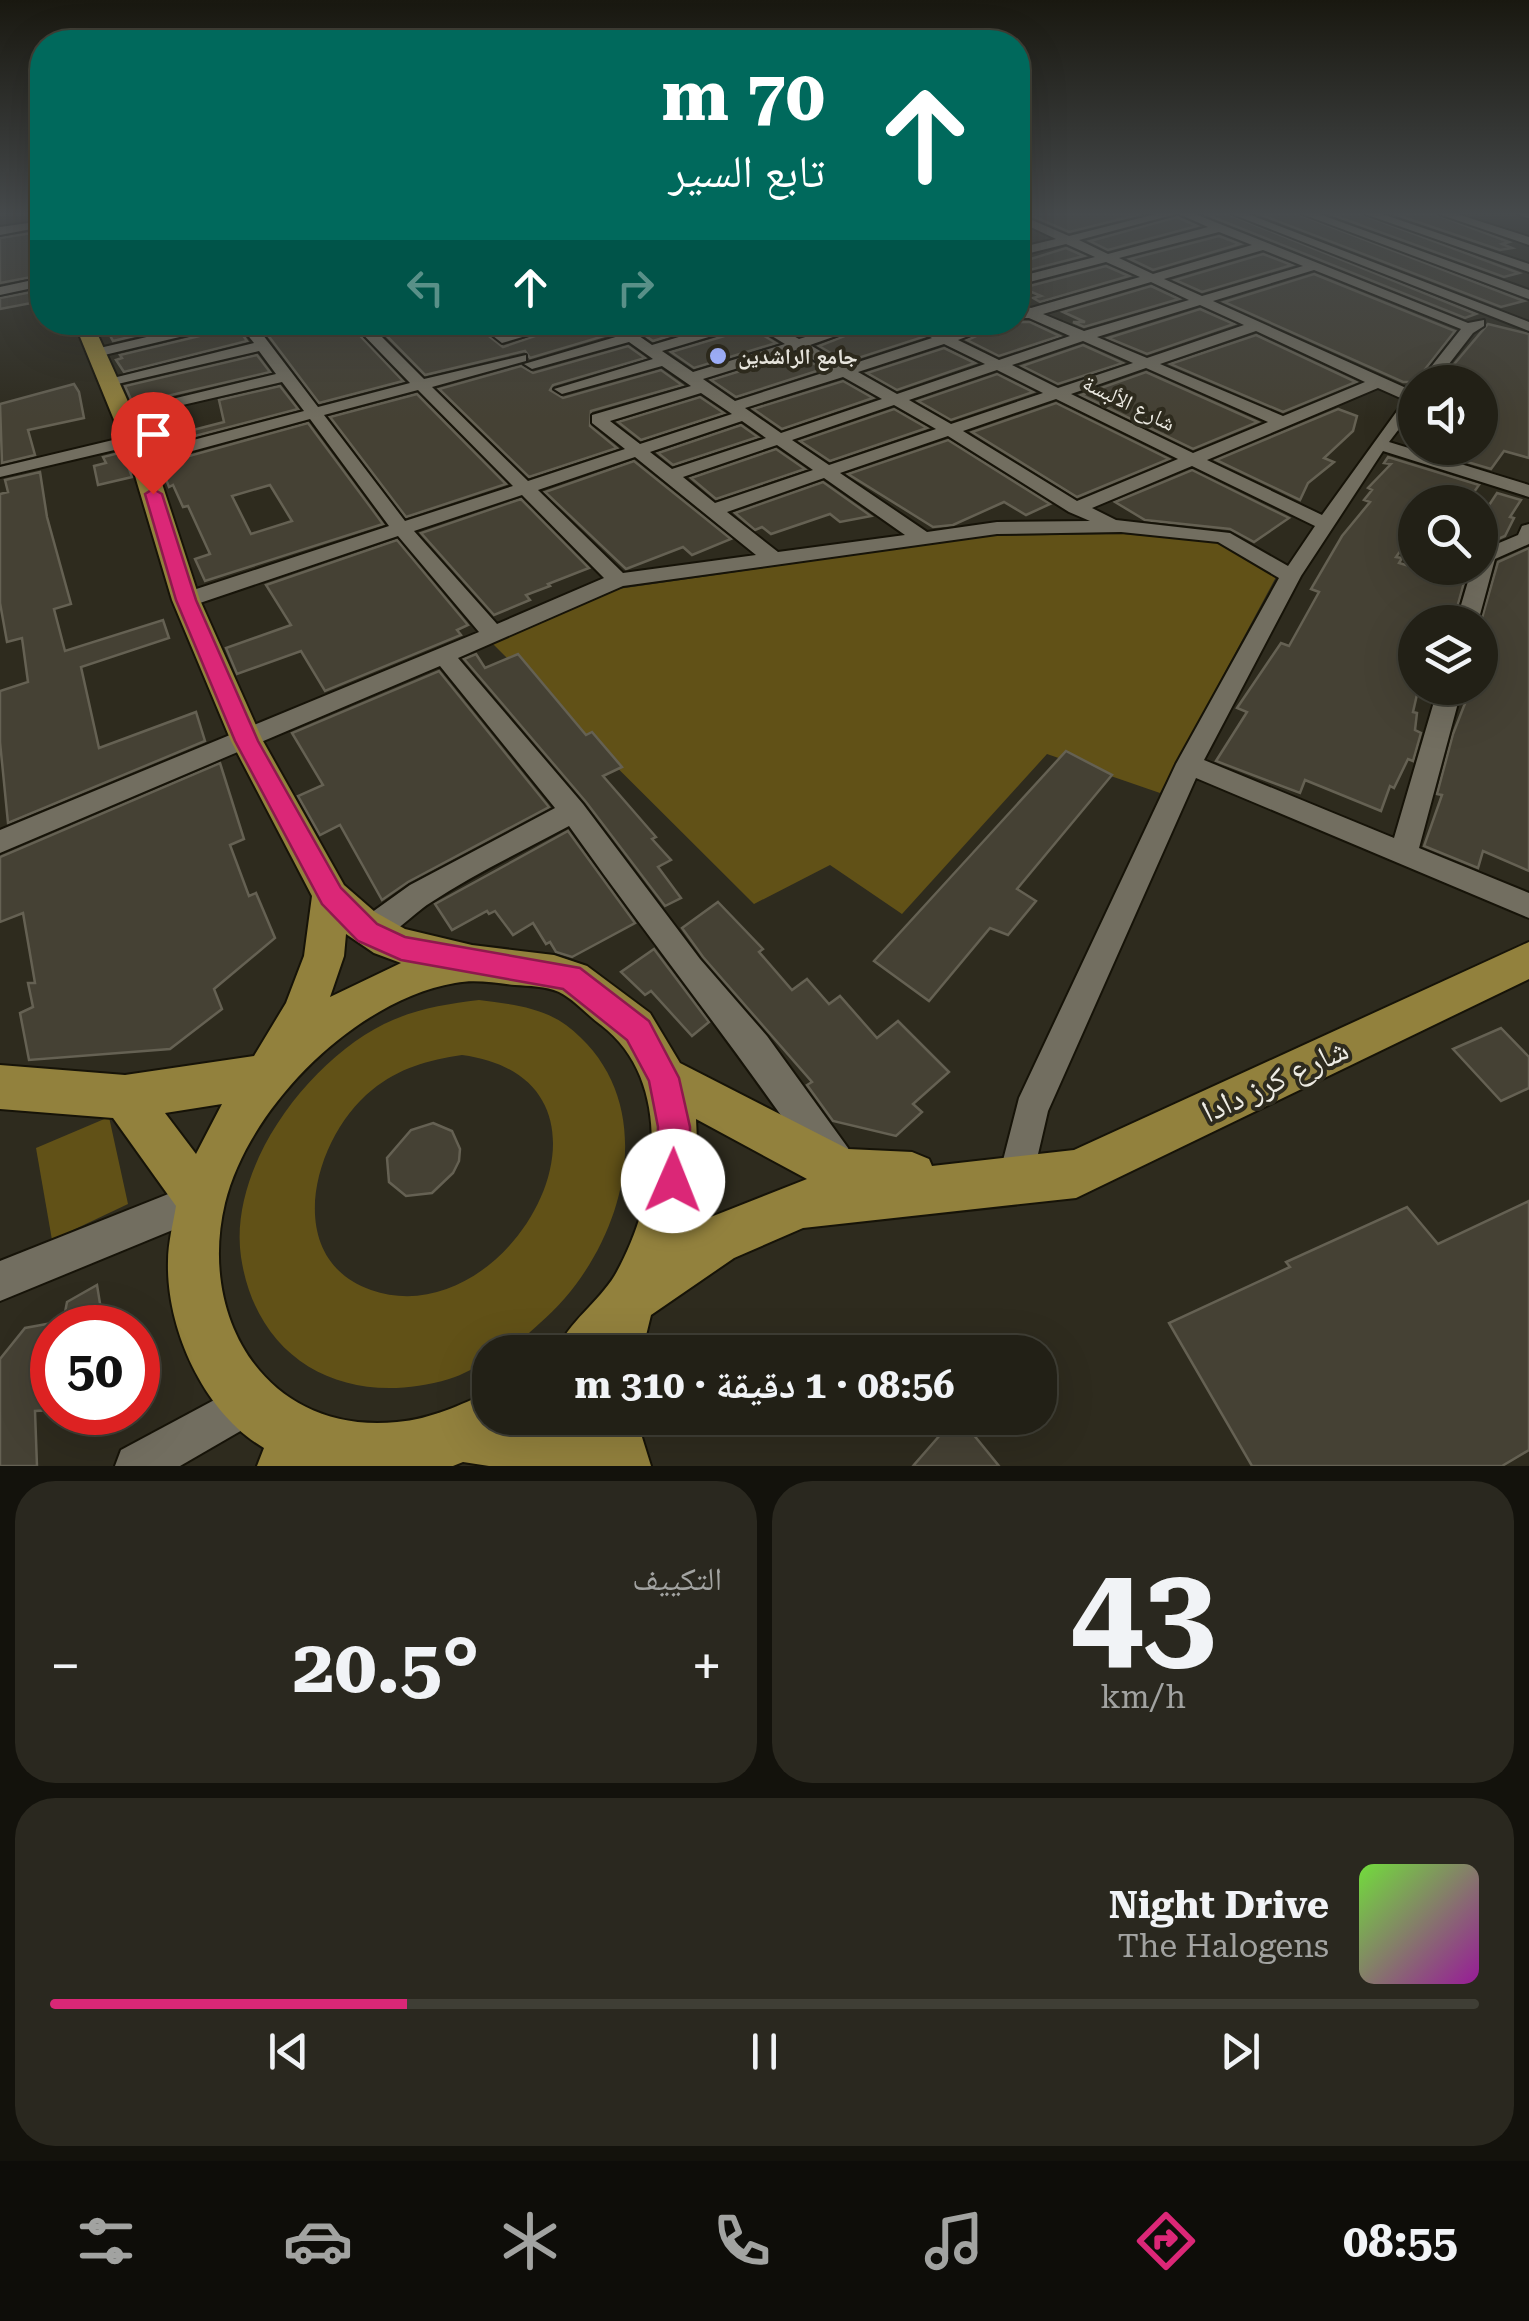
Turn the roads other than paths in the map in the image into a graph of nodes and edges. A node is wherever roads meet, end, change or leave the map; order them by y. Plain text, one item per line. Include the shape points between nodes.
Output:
1 (1129, 282) edge
2 (1161, 282) edge
3 (1259, 282) edge
4 (1356, 282) edge
5 (1417, 282) edge
6 (1488, 282) edge
7 (30, 285) edge
8 (0, 291) edge
9 (1529, 298) edge
10 (1199, 300) junction
11 (1030, 310) edge
12 (1499, 314) junction
13 (1030, 315) edge
14 (1256, 326) junction
15 (1529, 327) edge
16 (1472, 329) junction
17 (92, 335) edge
18 (254, 335) edge
19 (371, 335) edge
20 (598, 335) edge
21 (631, 335) edge
22 (711, 335) edge
23 (780, 335) edge
24 (826, 335) edge
25 (936, 335) edge
26 (957, 335) edge
27 (1084, 336) junction
28 (944, 339) junction
29 (796, 344) junction
30 (262, 346) junction
31 (658, 355) junction
32 (1146, 363) junction
33 (1441, 365) edge
34 (999, 366) junction
35 (846, 371) junction
36 (286, 376) junction
37 (108, 381) junction
38 (698, 382) junction
39 (1378, 382) junction
40 (421, 385) junction
41 (562, 389) dead end
42 (1398, 391) edge
43 (1057, 393) junction
44 (896, 400) junction
45 (739, 411) junction
46 (314, 414) junction
47 (1398, 418) edge
48 (1282, 422) junction
49 (950, 430) junction
50 (134, 438) junction
51 (778, 438) junction
52 (1378, 444) junction
53 (636, 450) junction
54 (1192, 459) junction
55 (827, 471) junction
56 (0, 472) edge
57 (669, 476) junction
58 (524, 488) junction
59 (1529, 490) edge
60 (1076, 508) junction
61 (713, 510) junction
62 (1122, 526) junction
63 (1328, 526) junction
64 (400, 528) junction
65 (1529, 530) edge
66 (923, 538) junction
67 (774, 559) junction
68 (1291, 576) junction
69 (618, 580) junction
70 (186, 600) junction
71 (1472, 605) edge
72 (492, 632) junction
73 (444, 655) junction
74 (1445, 705) edge
75 (247, 741) junction
76 (1189, 764) junction
77 (573, 811) junction
78 (0, 842) edge
79 (1403, 855) junction
80 (331, 896) junction
81 (1529, 906) edge
82 (368, 932) junction
83 (1529, 960) edge
84 (482, 962) junction
85 (266, 1076) junction
86 (664, 1078) junction
87 (0, 1087) edge
88 (126, 1097) junction
89 (844, 1173) junction
90 (1016, 1180) junction
91 (201, 1200) junction
92 (0, 1282) edge
93 (630, 1299) junction
94 (598, 1335) edge
95 (620, 1335) edge
96 (246, 1404) junction
97 (472, 1428) edge
98 (518, 1435) edge
99 (613, 1435) edge
100 (294, 1453) edge
101 (137, 1466) edge
102 (587, 1466) edge
103 (622, 1466) edge

1 - 11 street
2 - 10 street
3 - 10 street
4 - 16 street
5 - 12 street
6 - 9 street
7 - 8 street
9 - 12 street
10 - 14 street
10 - 27 street
12 - 15 street
12 - 16 street
13 - 27 street
14 - 32 street
14 - 39 street
16 - 33 street
17 - 37 main road
18 - 30 street
19 - 40 street
20 - 40 street via 526,361
21 - 31 street
22 - 31 street
23 - 29 street
24 - 29 street
25 - 28 street, شارع الألبسة
26 - 28 street
27 - 32 street
27 - 34 street
28 - 34 street, شارع الألبسة
28 - 35 street
29 - 35 street
29 - 38 street
30 - 36 street
30 - 37 street
31 - 38 street
31 - 41 street
32 - 43 street
32 - 48 street
34 - 43 street, شارع الألبسة
34 - 44 street
35 - 44 street
35 - 45 street
36 - 46 street
36 - 50 street
37 - 50 main road
38 - 45 street
38 - 53 street via 598,419
39 - 42 street
39 - 48 street
40 - 46 street
40 - 58 street
43 - 49 street
43 - 54 street, شارع الألبسة
44 - 49 street
44 - 51 street
45 - 51 street
45 - 53 street
46 - 50 street
46 - 64 street
47 - 52 street
48 - 54 street
49 - 55 street
49 - 60 street
50 - 56 street
50 - 70 main road
51 - 55 street
51 - 57 street
52 - 59 street
52 - 63 street
53 - 57 street
53 - 58 street
54 - 60 street
54 - 63 street, شارع الألبسة
55 - 61 street
55 - 66 street
57 - 61 street
58 - 64 street
58 - 69 street
60 - 62 street
61 - 67 street
62 - 66 street via 997,528
62 - 68 street via 1223,538
63 - 68 street
64 - 70 street
64 - 72 street
65 - 71 street via 1527,538 1486,556
66 - 67 street
67 - 69 street
68 - 76 street
69 - 72 street
70 - 75 main road
72 - 73 street
73 - 75 street
73 - 77 street
74 - 79 street
75 - 78 street
75 - 80 main road
76 - 79 street
76 - 90 street via 1031,1110
77 - 82 street via 420,894
77 - 89 street
79 - 81 street
80 - 82 main road
80 - 85 main road via 324,956
82 - 84 main road via 401,948
83 - 90 main road, شارع كرز دادا via 1076,1174
84 - 85 main road via 426,971 370,994 315,1029
84 - 86 main road via 570,978 638,1030
85 - 88 main road
85 - 91 main road via 227,1134
86 - 89 main road
86 - 93 main road via 674,1127 673,1181 658,1240
87 - 88 main road
88 - 91 main road
89 - 90 main road
90 - 93 main road via 803,1204 716,1240
91 - 92 street
91 - 96 main road via 192,1274 207,1345
93 - 94 main road
93 - 95 main road
96 - 100 main road
96 - 101 street
97 - 100 main road via 381,1452
98 - 102 main road via 563,1446
99 - 103 main road

